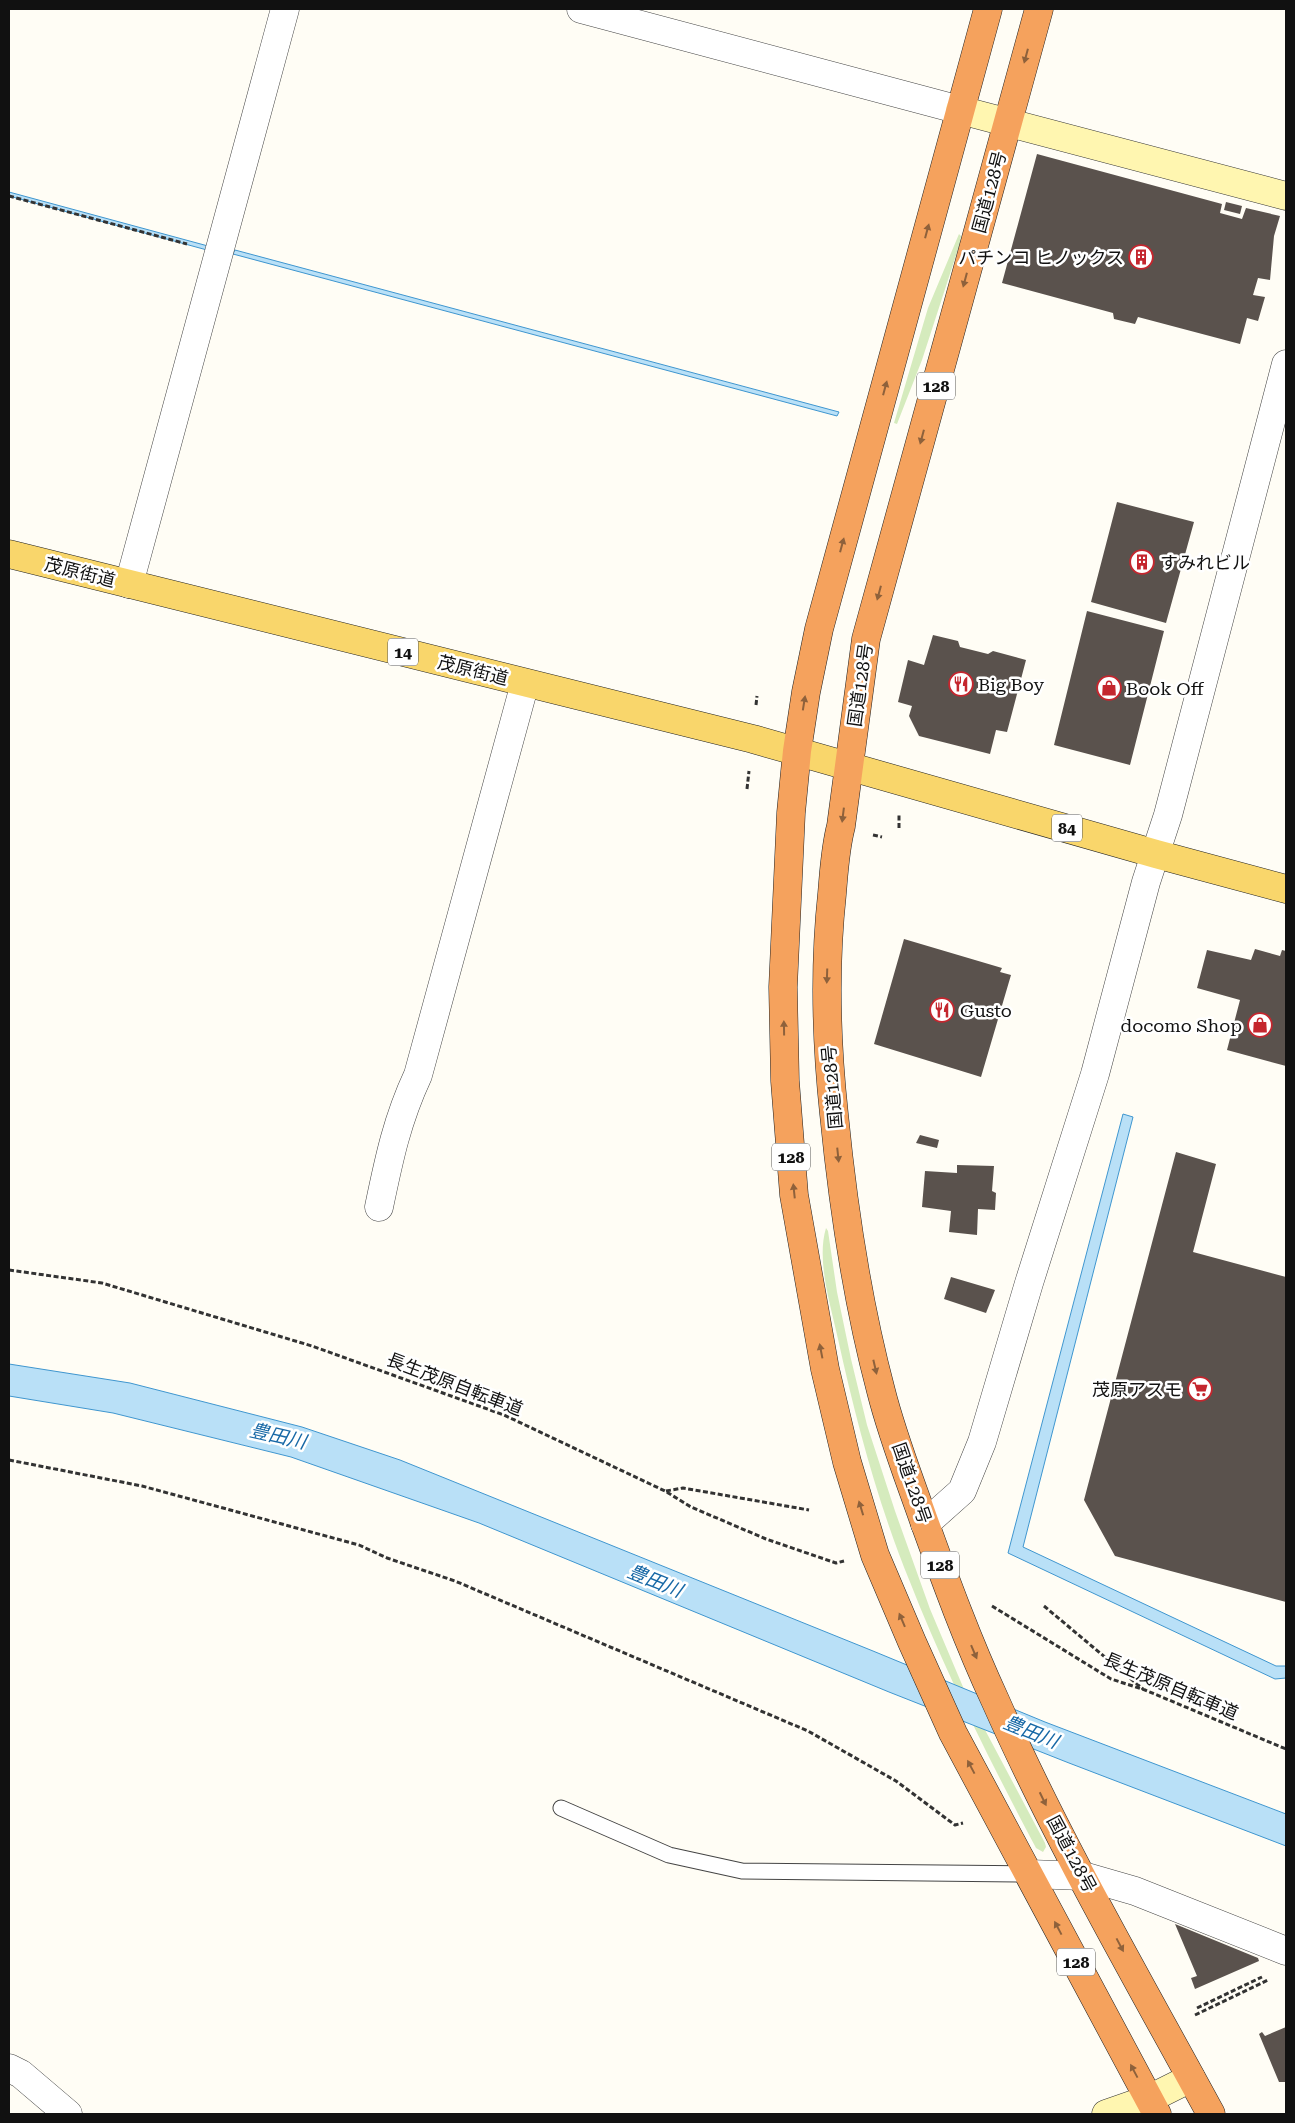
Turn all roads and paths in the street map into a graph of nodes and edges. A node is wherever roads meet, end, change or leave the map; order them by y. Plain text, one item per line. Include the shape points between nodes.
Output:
1 (285, 9) edge
2 (581, 9) edge
3 (988, 9) edge
4 (1039, 9) edge
5 (960, 110) junction
6 (1009, 122) junction
7 (9, 196) edge
8 (1286, 196) edge
9 (188, 245) dead end
10 (1286, 364) edge
11 (9, 554) edge
12 (129, 584) junction
13 (525, 683) junction
14 (797, 751) junction
15 (849, 766) junction
16 (1156, 854) junction
17 (1286, 889) edge
18 (379, 1207) dead end
19 (9, 1270) edge
20 (9, 1460) edge
21 (665, 1491) junction
22 (809, 1510) dead end
23 (925, 1524) junction
24 (878, 1562) junction
25 (989, 1604) dead end
26 (1044, 1606) dead end
27 (1145, 1690) junction
28 (1286, 1749) edge
29 (561, 1808) dead end
30 (968, 1821) dead end
31 (1030, 1874) junction
32 (1083, 1876) junction
33 (1286, 1951) edge
34 (1264, 1976) dead end
35 (1270, 1979) dead end
36 (1197, 2008) dead end
37 (1191, 2017) dead end
38 (9, 2068) edge
39 (1191, 2078) junction
40 (1153, 2107) edge
41 (68, 2114) edge
42 (1106, 2114) edge
43 (1211, 2114) edge

1 - 12 street
2 - 5 street
3 - 5 highway, 128
4 -> 6 highway, 国道128号 / 128
5 - 6 street
14 -> 5 highway, 128 via 819,629
6 - 8 street
6 -> 15 highway, 国道128号 / 128 via 866,639
7 - 9 path
10 - 16 street
11 - 12 main road, 茂原街道 / 14
12 - 13 main road, 茂原街道 / 14
13 - 14 main road, 茂原街道 / 14
13 - 18 street via 418,1075 393,1140
14 - 15 main road, 茂原街道 / 14
24 -> 14 highway, 128 via 847,1462 825,1369 794,1195 785,1081 783,986
15 - 16 main road, 84
15 -> 23 highway, 国道128号 / 128 via 830,911 826,1014 839,1169 861,1303 881,1393
16 - 17 main road, 84
16 - 23 street via 1095,1074 982,1442 962,1491
19 - 21 path, 長生茂原自転車道 via 102,1283 312,1346 504,1415
20 - 30 path via 142,1486 358,1545 455,1581 808,1730 896,1781 955,1825
21 - 22 path via 683,1488
21 - 24 path, 長生茂原自転車道 via 691,1507 766,1539 836,1563
23 -> 32 highway, 国道128号 / 128 via 995,1702
31 -> 24 highway, 128 via 953,1733
25 - 27 path, 長生茂原自転車道 via 1111,1678
26 - 27 path
27 - 28 path, 長生茂原自転車道
29 - 31 lane via 669,1855 742,1871
31 - 32 street
40 -> 31 highway, 128
32 - 33 street via 1135,1891
32 -> 39 highway, 国道128号 / 128
34 - 36 path
35 - 37 path
38 - 41 street via 21,2074
39 - 40 street
39 - 43 highway, 国道128号 / 128
40 - 42 street

